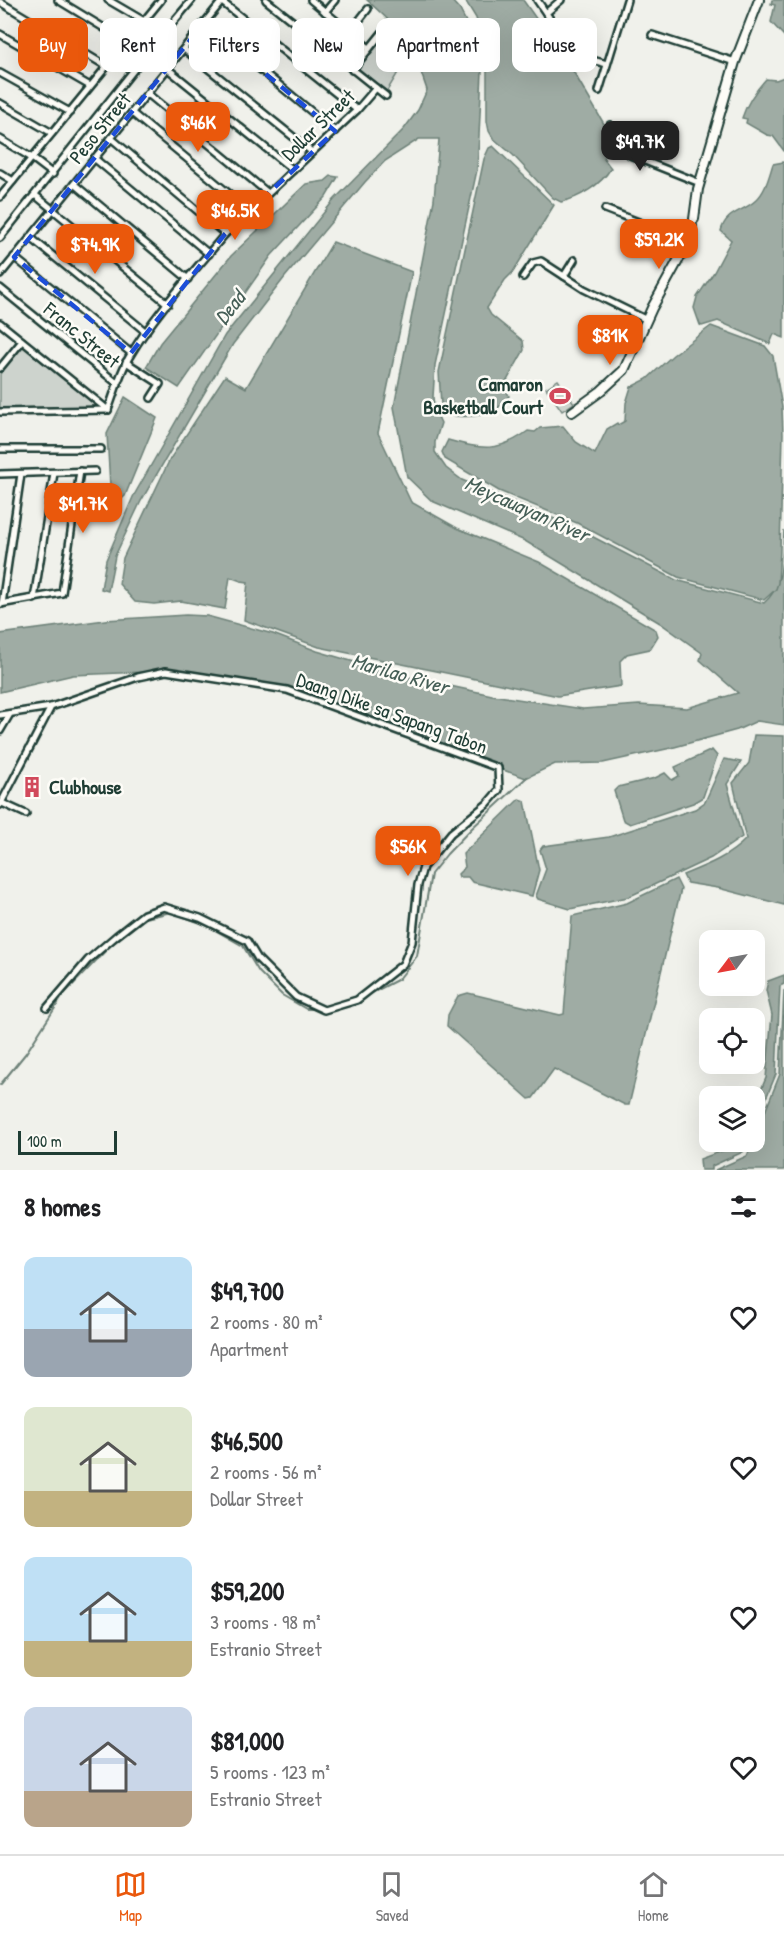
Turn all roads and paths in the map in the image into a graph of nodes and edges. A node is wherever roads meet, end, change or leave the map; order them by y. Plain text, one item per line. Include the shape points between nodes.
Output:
1 (58, 0) edge
2 (108, 0) edge
3 (161, 0) edge
4 (192, 0) edge
5 (266, 0) edge
6 (311, 0) edge
7 (335, 0) edge
8 (537, 0) edge
9 (561, 0) edge
10 (627, 0) edge
11 (759, 0) edge
12 (223, 1) edge
13 (0, 2) edge
14 (368, 9) dead end
15 (325, 12) junction
16 (546, 13) junction
17 (139, 18) edge
18 (146, 18) edge
19 (208, 18) edge
20 (332, 18) edge
21 (361, 18) edge
22 (292, 21) edge
23 (100, 26) edge
24 (0, 34) edge
25 (652, 35) dead end
26 (376, 40) edge
27 (189, 42) edge
28 (364, 44) edge
29 (369, 48) junction
30 (184, 49) junction
31 (364, 54) edge
32 (177, 58) edge
33 (100, 62) edge
34 (735, 62) junction
35 (607, 64) junction
36 (0, 72) edge
37 (101, 72) edge
38 (165, 72) edge
39 (172, 72) edge
40 (263, 72) edge
41 (356, 72) edge
42 (90, 86) junction
43 (376, 88) junction
44 (599, 91) dead end
45 (147, 94) junction
46 (386, 96) dead end
47 (0, 103) edge
48 (357, 110) junction
49 (70, 112) junction
50 (132, 113) junction
51 (610, 125) dead end
52 (335, 131) junction
53 (52, 133) junction
54 (111, 138) junction
55 (0, 139) edge
56 (312, 152) junction
57 (32, 158) junction
58 (94, 158) junction
59 (293, 170) junction
60 (0, 173) edge
61 (53, 174) junction
62 (13, 181) junction
63 (700, 183) junction
64 (74, 184) junction
65 (268, 192) junction
66 (35, 195) junction
67 (0, 197) edge
68 (604, 209) dead end
69 (52, 210) junction
70 (250, 211) junction
71 (225, 234) junction
72 (30, 237) junction
73 (0, 238) edge
74 (687, 241) junction
75 (208, 254) junction
76 (14, 257) junction
77 (574, 260) dead end
78 (0, 275) edge
79 (564, 276) junction
80 (523, 277) dead end
81 (188, 279) junction
82 (0, 288) edge
83 (168, 304) junction
84 (647, 320) junction
85 (0, 323) edge
86 (146, 332) junction
87 (22, 341) junction
88 (131, 353) junction
89 (126, 362) junction
90 (0, 368) edge
91 (118, 384) junction
92 (151, 398) dead end
93 (108, 410) junction
94 (0, 412) edge
95 (572, 412) dead end
96 (0, 449) edge
97 (101, 449) dead end
98 (80, 471) junction
99 (94, 471) dead end
100 (54, 473) junction
101 (0, 474) edge
102 (21, 474) junction
103 (34, 599) junction
104 (1, 604) edge
105 (51, 707) junction
106 (10, 714) junction
107 (0, 715) edge
108 (0, 730) edge
109 (1, 804) edge
110 (26, 814) dead end
111 (47, 1008) dead end

1 - 23 street
2 - 17 street
3 - 18 street
4 - 61 street
5 - 22 street
6 - 15 street
7 - 15 street
8 - 16 street
9 - 16 street
10 - 35 street
11 - 34 street
12 - 19 street, Peso Street
12 - 48 street
13 - 33 street
14 - 21 street
15 - 20 street
16 - 35 street via 572,51
24 - 42 street
25 - 34 street
26 - 29 street
27 - 30 street, Peso Street
28 - 29 street
29 - 31 street
30 - 32 street, Peso Street
30 - 56 street
34 - 63 street
35 - 44 street
36 - 49 street
37 - 42 street
38 - 45 street, Peso Street
39 - 59 street
40 - 52 street
41 - 43 street
42 - 49 street
43 - 46 street
43 - 48 street, Dollar Street
45 - 50 street, Peso Street
45 - 65 street
47 - 53 street
48 - 52 street, Dollar Street
49 - 53 street
50 - 54 street, Peso Street
50 - 70 street
51 - 63 street via 630,155
52 - 56 street, Dollar Street
53 - 57 street
54 - 58 street, Peso Street
54 - 71 street
55 - 57 street
56 - 59 street, Dollar Street
57 - 61 street
57 - 62 street
58 - 64 street, Peso Street
58 - 75 street
59 - 65 street, Dollar Street
60 - 62 street
61 - 66 street
62 - 67 street
63 - 74 street
64 - 69 street, Peso Street
64 - 81 street
65 - 70 street, Dollar Street
66 - 69 street
66 - 73 street
68 - 74 street
69 - 72 street, Peso Street
69 - 83 street
70 - 71 street, Dollar Street
71 - 75 street, Dollar Street
72 - 76 street, Peso Street
72 - 86 street
74 - 84 street
75 - 81 street, Dollar Street
76 - 78 street, Peso Street
76 - 88 street
77 - 79 street
79 - 80 street via 538,260
79 - 84 street
81 - 83 street, Dollar Street
82 - 91 street, Franc Street
83 - 86 street, Dollar Street
84 - 95 street via 624,370
85 - 87 street
86 - 88 street, Dollar Street
87 - 90 street
87 - 93 street
88 - 89 street, Dollar Street
89 - 91 street, Dollar Street
89 - 92 street via 160,384
91 - 93 street, Dollar Street
93 - 94 street
96 - 97 street
98 - 99 street
98 - 100 street
98 - 103 street via 62,593
100 - 102 street
100 - 103 street
101 - 102 street
102 - 104 street
103 - 104 street
105 - 106 street
105 - 109 street
105 - 111 street, Daang Dike sa Sapang Tabon via 166,670 287,690 498,768 500,790 451,833 423,867 412,942 403,964 357,1000 324,1010 296,997 258,959 247,941 200,918 164,907 144,914 88,960
106 - 107 street
106 - 108 street
109 - 110 street

